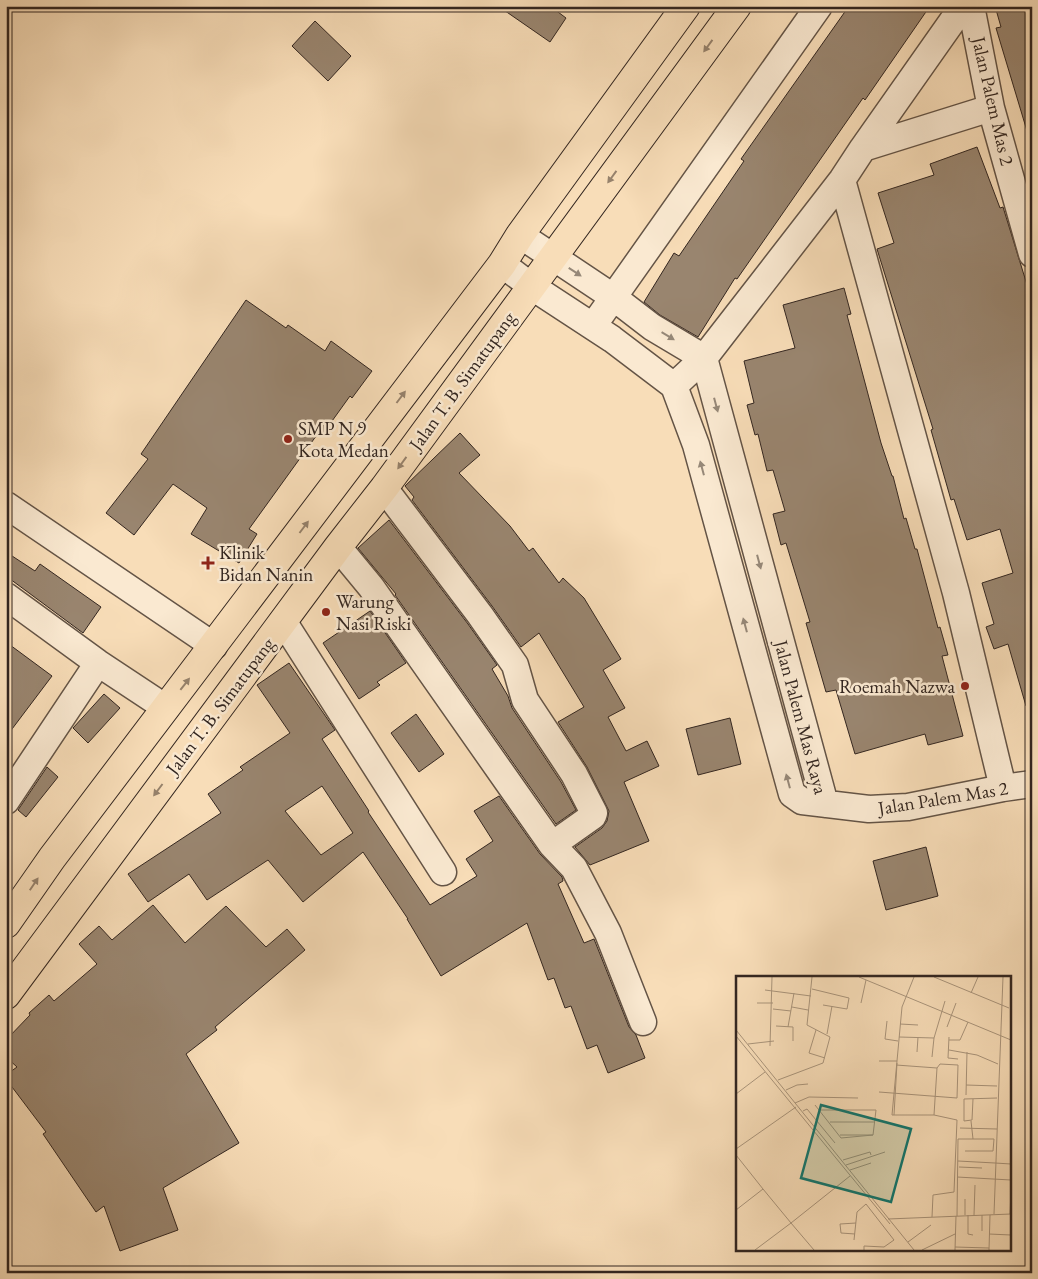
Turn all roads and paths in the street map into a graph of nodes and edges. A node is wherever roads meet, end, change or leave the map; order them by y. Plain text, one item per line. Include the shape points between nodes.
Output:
1 (686, 6) edge
2 (737, 6) edge
3 (819, 6) edge
4 (964, 6) edge
5 (971, 6) edge
6 (991, 108) junction
7 (863, 148) junction
8 (842, 180) junction
9 (520, 235) junction
10 (1032, 254) edge
11 (552, 258) junction
12 (502, 264) junction
13 (531, 286) junction
14 (613, 297) junction
15 (593, 326) junction
16 (704, 358) junction
17 (674, 386) junction
18 (384, 488) junction
19 (6, 505) edge
20 (338, 547) junction
21 (6, 596) edge
22 (283, 621) junction
23 (214, 646) junction
24 (98, 663) junction
25 (166, 708) junction
26 (1032, 784) edge
27 (1003, 788) junction
28 (6, 801) edge
29 (825, 804) junction
30 (552, 845) junction
31 (443, 872) dead end
32 (11, 909) edge
33 (6, 995) edge
34 (643, 1022) dead end

1 - 9 main road, Jalan T. B. Simatupang
2 -> 11 main road, Jalan T. B. Simatupang
3 - 14 street
4 - 7 street
5 - 6 street, Jalan Palem Mas 2
6 - 7 street
6 - 10 street, Jalan Palem Mas 2
7 - 8 street
8 - 16 street
8 - 27 street via 956,593
9 - 11 street
9 - 12 main road, Jalan T. B. Simatupang
11 - 13 main road, Jalan T. B. Simatupang
11 -> 14 street
12 - 13 street
23 -> 12 main road, Jalan T. B. Simatupang
13 - 15 street
13 -> 18 main road, Jalan T. B. Simatupang
14 - 15 street
14 -> 16 street via 652,327
15 - 17 street
16 - 17 street
16 -> 29 street, Jalan Palem Mas Raya
29 -> 17 street, Jalan Palem Mas Raya via 798,800 792,794 696,445
18 - 20 main road, Jalan T. B. Simatupang
18 - 30 street via 516,666 525,700 574,774 594,813
19 - 23 street
20 - 22 main road, Jalan T. B. Simatupang
20 - 30 street via 371,587
21 - 24 street
22 - 31 street
22 -> 33 main road, Jalan T. B. Simatupang
25 -> 23 main road, Jalan T. B. Simatupang
24 - 25 street
24 - 28 street
32 -> 25 main road, Jalan T. B. Simatupang
26 - 27 street, Jalan Palem Mas 2
27 - 29 street, Jalan Palem Mas 2 via 908,807 869,809
30 - 34 street via 574,868 608,933

